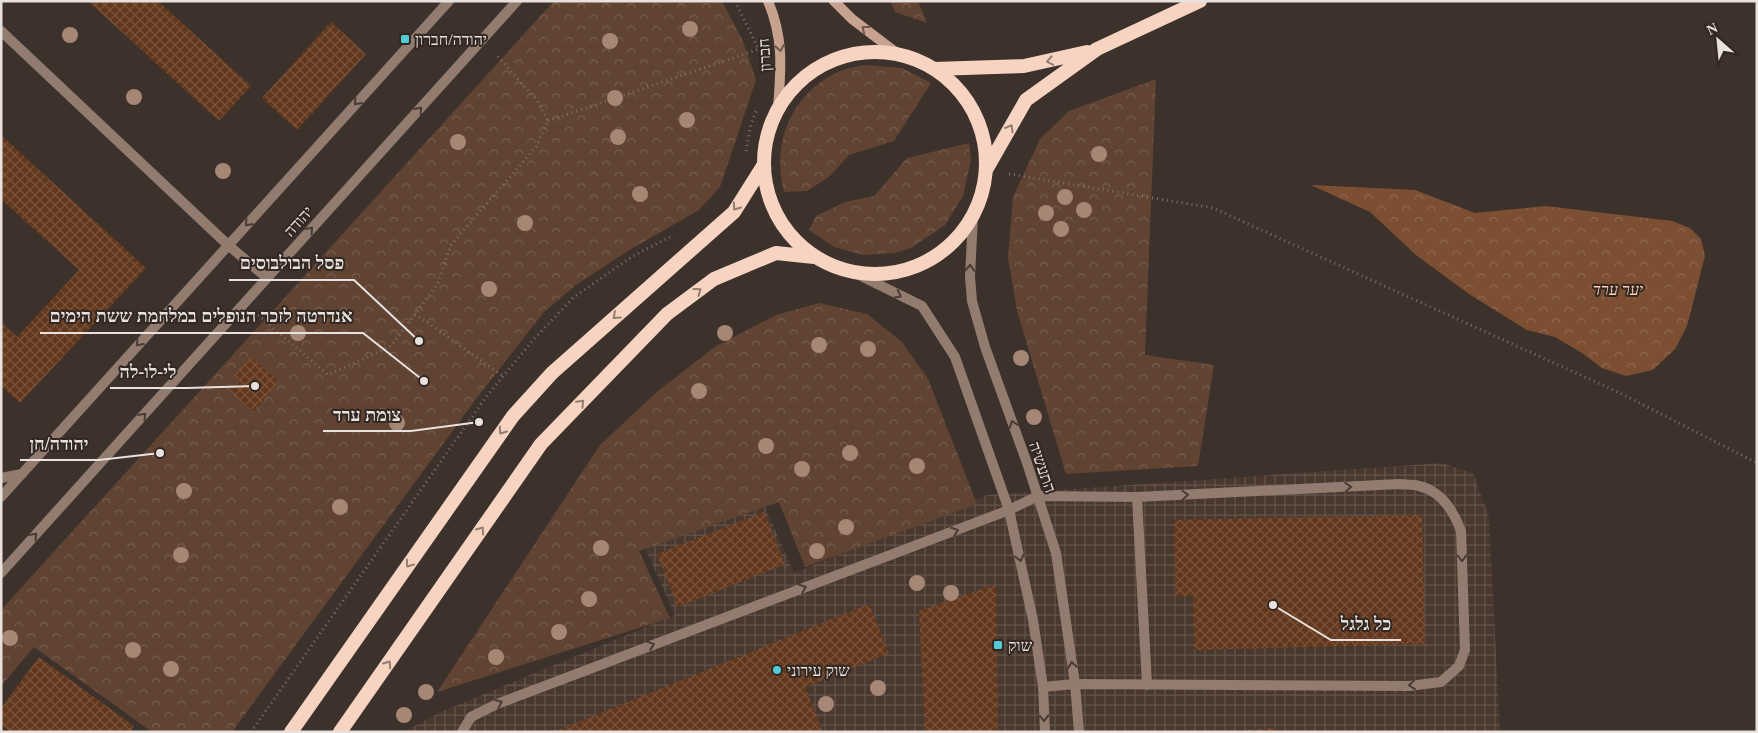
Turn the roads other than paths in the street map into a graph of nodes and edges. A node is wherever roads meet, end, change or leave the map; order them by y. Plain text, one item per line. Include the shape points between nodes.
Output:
1 (449, 1) edge
2 (517, 1) edge
3 (768, 1) edge
4 (834, 1) edge
5 (1200, 1) edge
6 (1, 31) edge
7 (1097, 49) junction
8 (898, 54) junction
9 (934, 68) junction
10 (778, 108) junction
11 (763, 166) junction
12 (986, 170) junction
13 (973, 216) junction
14 (228, 245) junction
15 (814, 257) junction
16 (855, 273) junction
17 (267, 278) junction
18 (22, 474) junction
19 (1, 478) edge
20 (1, 496) edge
21 (1038, 496) junction
22 (1137, 497) junction
23 (1009, 510) junction
24 (1, 573) edge
25 (1075, 684) junction
26 (1147, 685) junction
27 (1043, 688) junction
28 (291, 732) edge
29 (340, 732) edge
30 (462, 732) edge
31 (1045, 732) edge
32 (1079, 732) edge

1 -> 14 street
17 -> 2 street, יהודה
3 -> 10 main road, חברון via 776,20 782,56
8 -> 4 main road
5 - 7 highway
6 - 14 street
7 -> 9 highway via 1024,66
12 -> 7 highway via 1026,100
8 - 9 highway
8 - 10 highway via 870,52 842,57 817,68 795,86
9 - 12 highway via 957,88 974,112 984,140
10 - 11 highway via 767,136
11 - 15 highway via 770,202 788,233
11 -> 28 highway via 734,212 552,373 513,416
12 - 13 highway via 982,194
13 - 16 highway via 952,244 923,263 889,273
21 -> 13 street, התעשיה via 972,301
14 - 17 street
14 -> 18 street
15 - 16 highway
29 -> 15 highway via 541,444 667,314 714,279 776,253
16 -> 23 street via 922,306 938,328 955,357
24 -> 17 street, יהודה
18 - 19 street
18 - 20 street
21 - 22 street
21 - 23 street
25 -> 21 street, התעשיה via 1056,553
22 - 26 street
22 -> 26 street via 1399,484 1420,486 1439,496 1454,515 1461,531 1465,650 1459,666 1441,682 1409,686
23 -> 27 street
30 -> 23 street via 471,717 497,704
25 - 26 street
25 - 27 street
25 - 32 street, התעשיה
27 -> 31 street

